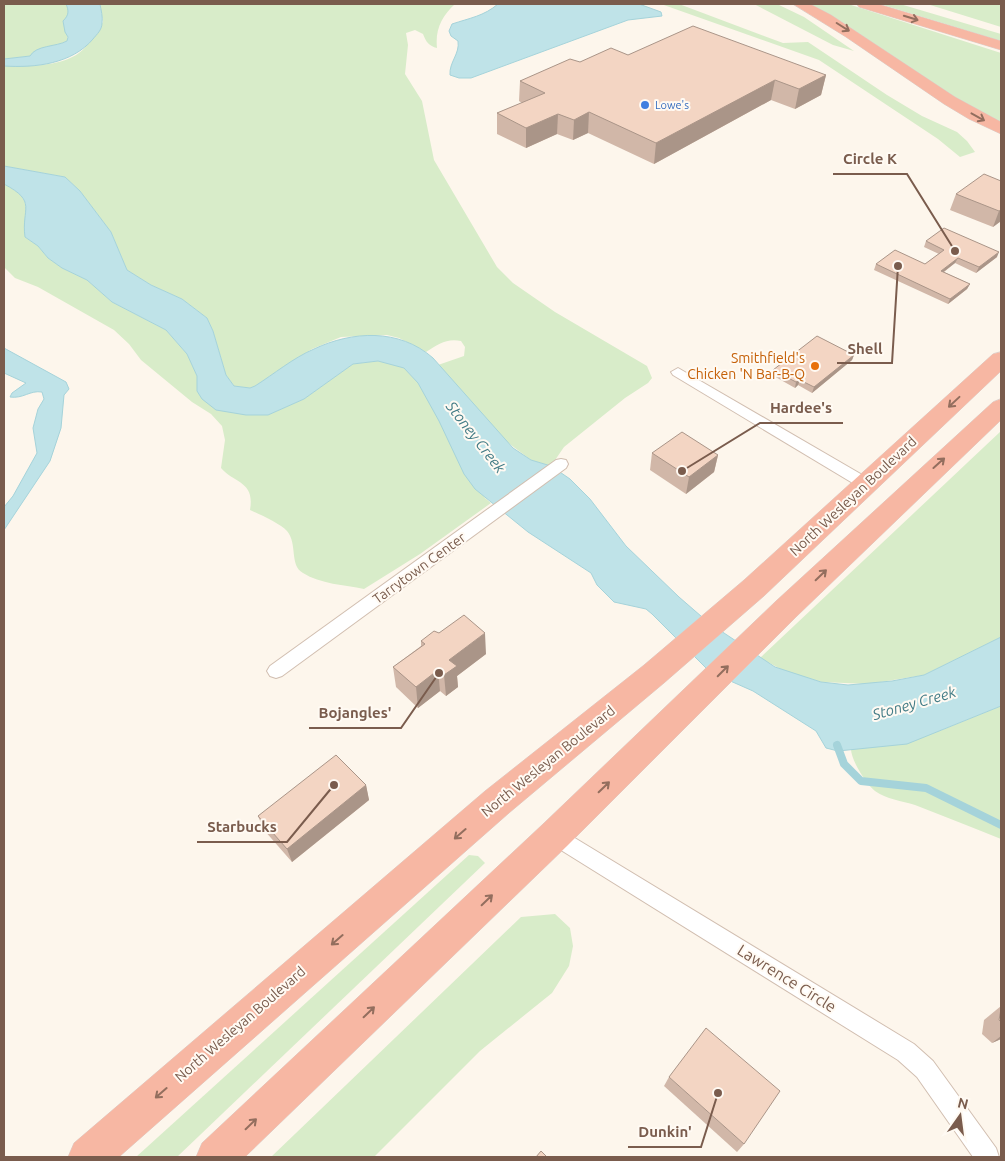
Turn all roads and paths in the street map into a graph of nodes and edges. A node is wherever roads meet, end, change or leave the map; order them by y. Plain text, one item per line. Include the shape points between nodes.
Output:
1 (800, 4) edge
2 (864, 4) edge
3 (1001, 46) edge
4 (1001, 129) edge
5 (997, 367) edge
6 (678, 372) dead end
7 (1001, 407) edge
8 (561, 464) dead end
9 (866, 484) junction
10 (276, 671) dead end
11 (555, 835) junction
12 (88, 1157) edge
13 (216, 1157) edge
14 (987, 1157) edge

1 -> 4 highway via 846,28 965,109
2 -> 3 highway
5 -> 9 highway, North Wesleyan Boulevard
6 - 9 street
11 -> 7 highway via 786,608
8 - 10 street, Tarrytown Center
9 -> 12 highway, North Wesleyan Boulevard via 754,588 497,802
13 -> 11 highway
11 - 14 street, Lawrence Circle via 906,1052 924,1069

